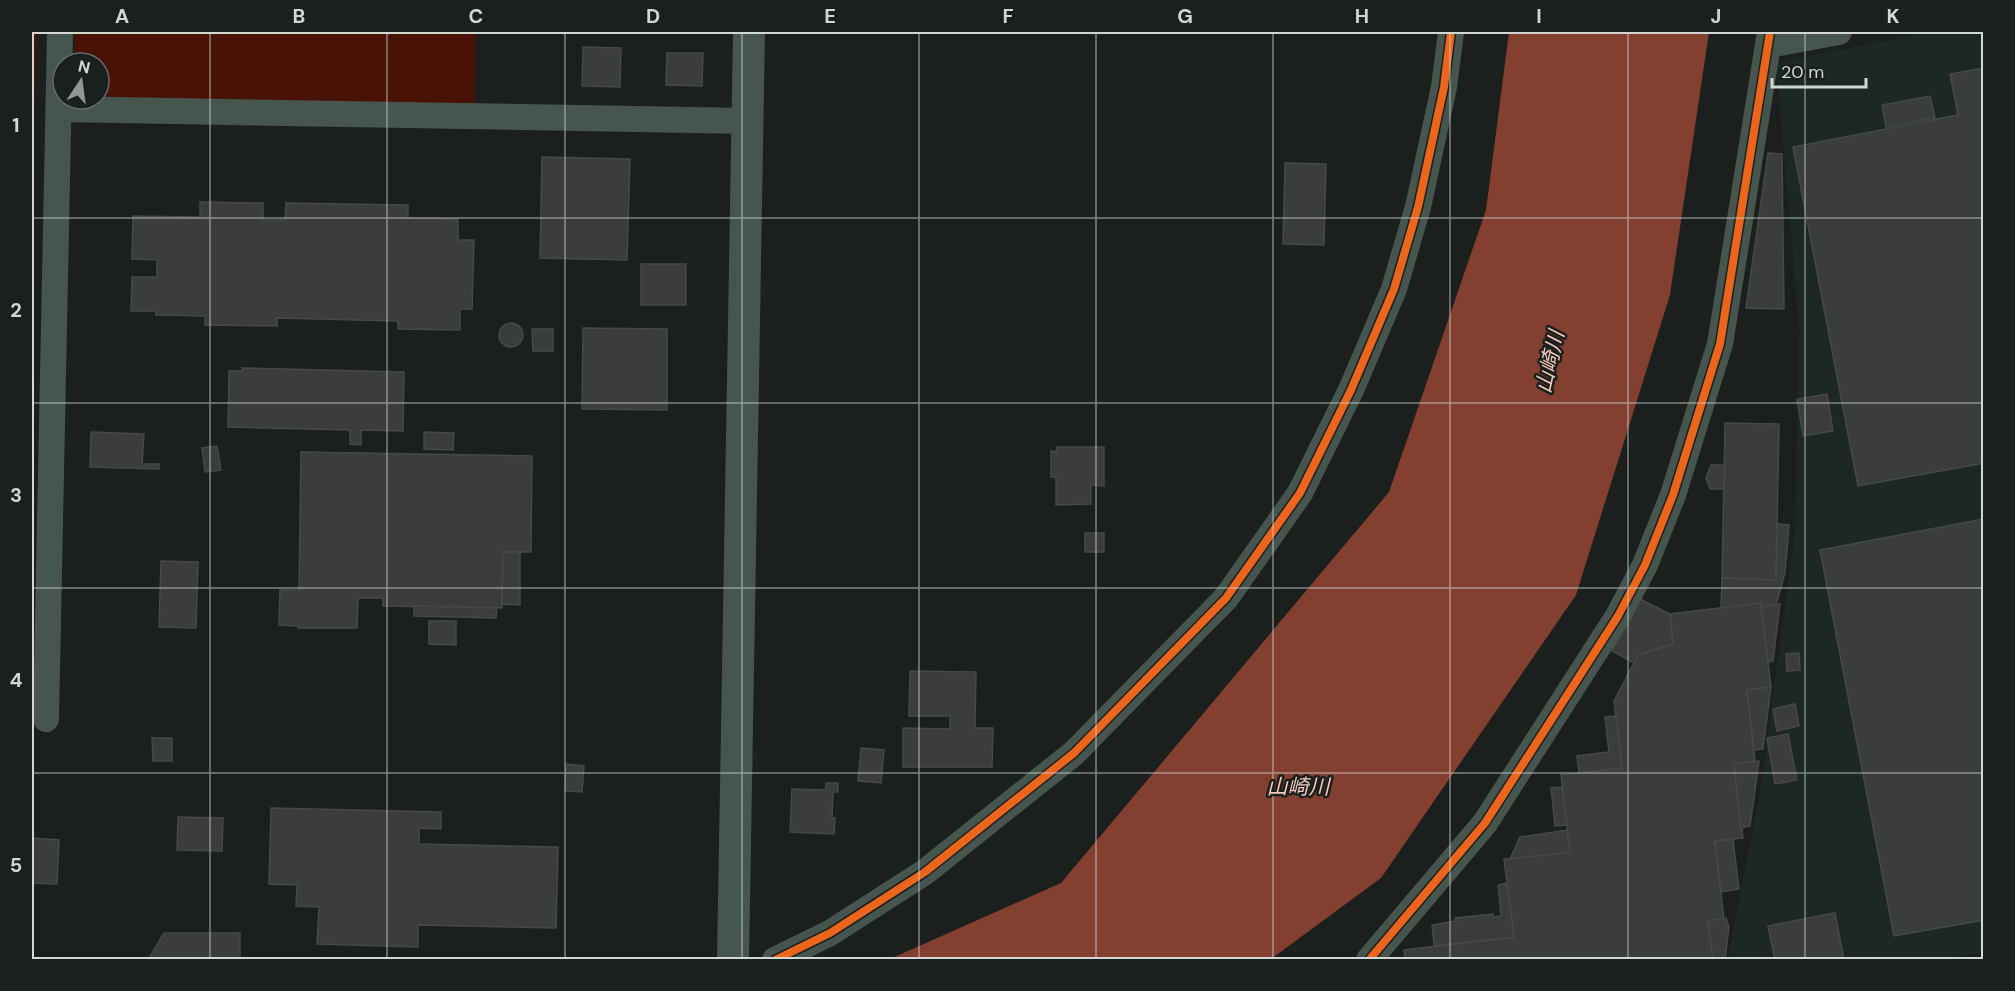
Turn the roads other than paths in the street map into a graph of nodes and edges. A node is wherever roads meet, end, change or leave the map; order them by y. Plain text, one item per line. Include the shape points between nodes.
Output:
1 (60, 32) edge
2 (749, 32) edge
3 (1451, 32) edge
4 (1839, 32) edge
5 (1769, 38) edge
6 (60, 51) edge
7 (111, 110) edge
8 (59, 111) edge
9 (748, 121) junction
10 (46, 719) dead end
11 (733, 960) edge
12 (775, 960) edge
13 (1369, 960) edge

1 - 6 street
2 - 9 street
3 - 12 street via 1444,87 1418,207 1394,289 1351,390 1300,493 1226,598 1074,753 935,865 830,933
4 - 5 street
5 - 13 street via 1720,344 1673,495 1645,565 1618,616 1485,823
7 - 9 street
8 - 10 street
9 - 11 street

